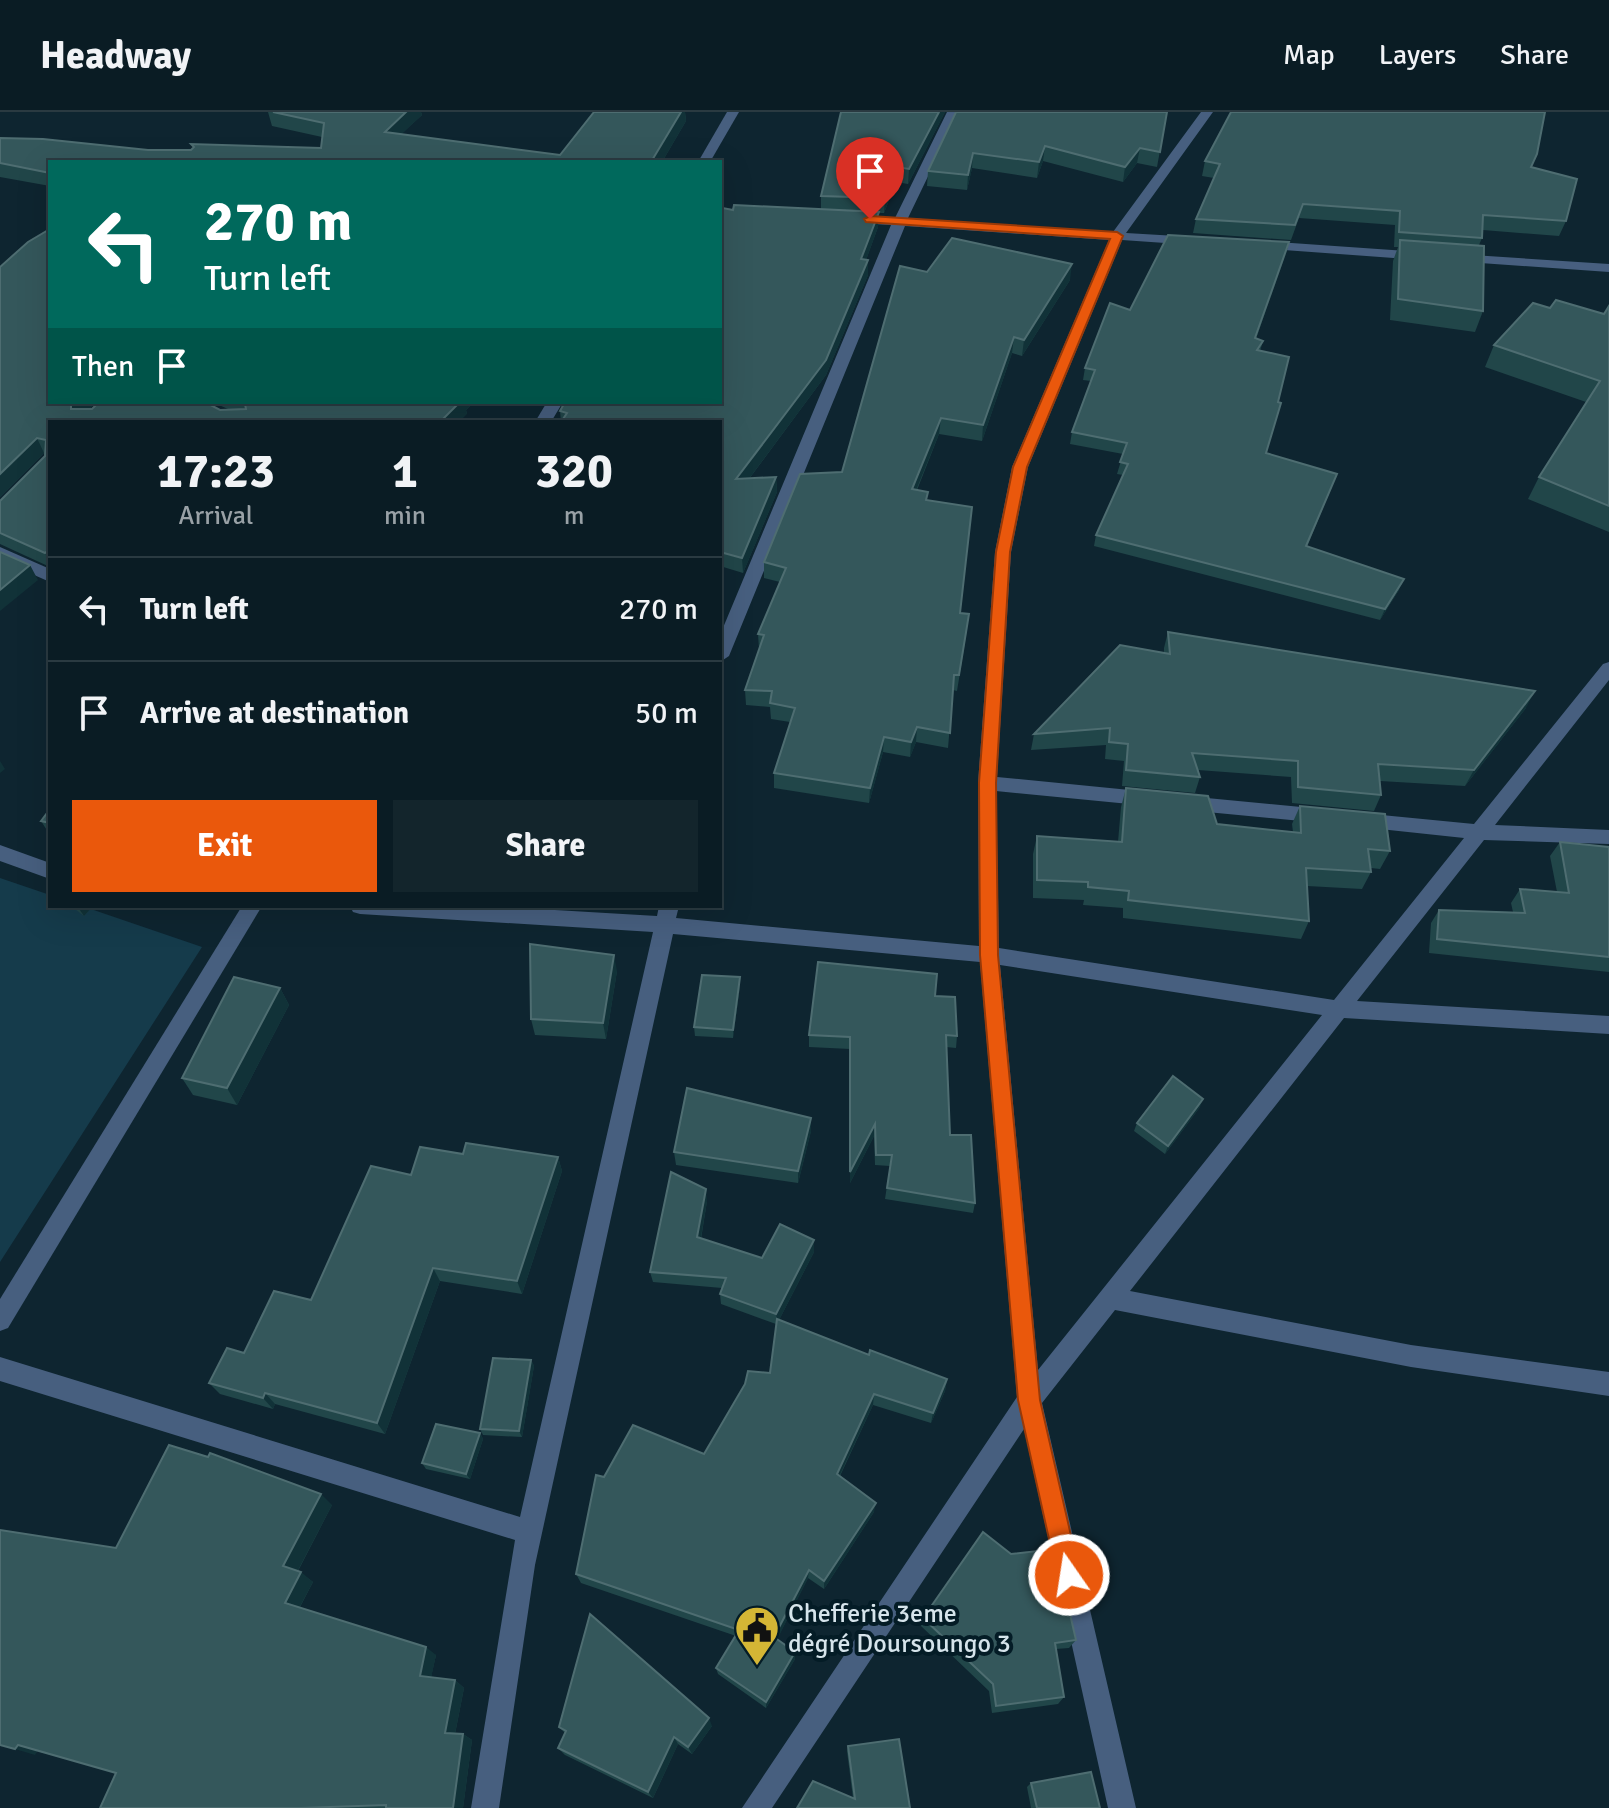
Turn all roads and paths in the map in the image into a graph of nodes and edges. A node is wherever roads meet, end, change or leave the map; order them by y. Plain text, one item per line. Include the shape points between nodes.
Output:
1 (733, 112) edge
2 (953, 112) edge
3 (1207, 112) edge
4 (705, 160) edge
5 (840, 218) edge
6 (900, 221) junction
7 (1117, 236) junction
8 (1212, 242) edge
9 (1244, 244) edge
10 (1609, 268) edge
11 (0, 553) edge
12 (48, 575) edge
13 (722, 651) edge
14 (1609, 668) edge
15 (987, 783) junction
16 (1479, 832) junction
17 (1609, 837) edge
18 (0, 853) edge
19 (48, 870) edge
20 (251, 908) edge
21 (428, 908) edge
22 (667, 915) edge
23 (989, 955) junction
24 (1339, 1009) junction
25 (1609, 1025) edge
26 (1110, 1298) junction
27 (0, 1320) edge
28 (0, 1369) edge
29 (1609, 1384) edge
30 (1029, 1400) junction
31 (529, 1532) junction
32 (485, 1808) edge
33 (756, 1808) edge
34 (1122, 1808) edge

1 - 4 street
2 - 6 street
3 - 7 street
5 - 6 street
6 - 7 street
6 - 13 street
7 - 8 street
7 - 15 street via 1020,467 1003,552
9 - 10 street
11 - 12 street
14 - 16 street
15 - 16 street
15 - 23 street
16 - 17 street
16 - 24 street
18 - 19 street
20 - 27 street
21 - 22 street
22 - 23 street
22 - 31 street
23 - 24 street
23 - 30 street
24 - 25 street
24 - 26 street
26 - 29 street via 1411,1356
26 - 30 street
28 - 31 street
30 - 33 street
30 - 34 street
31 - 32 street

